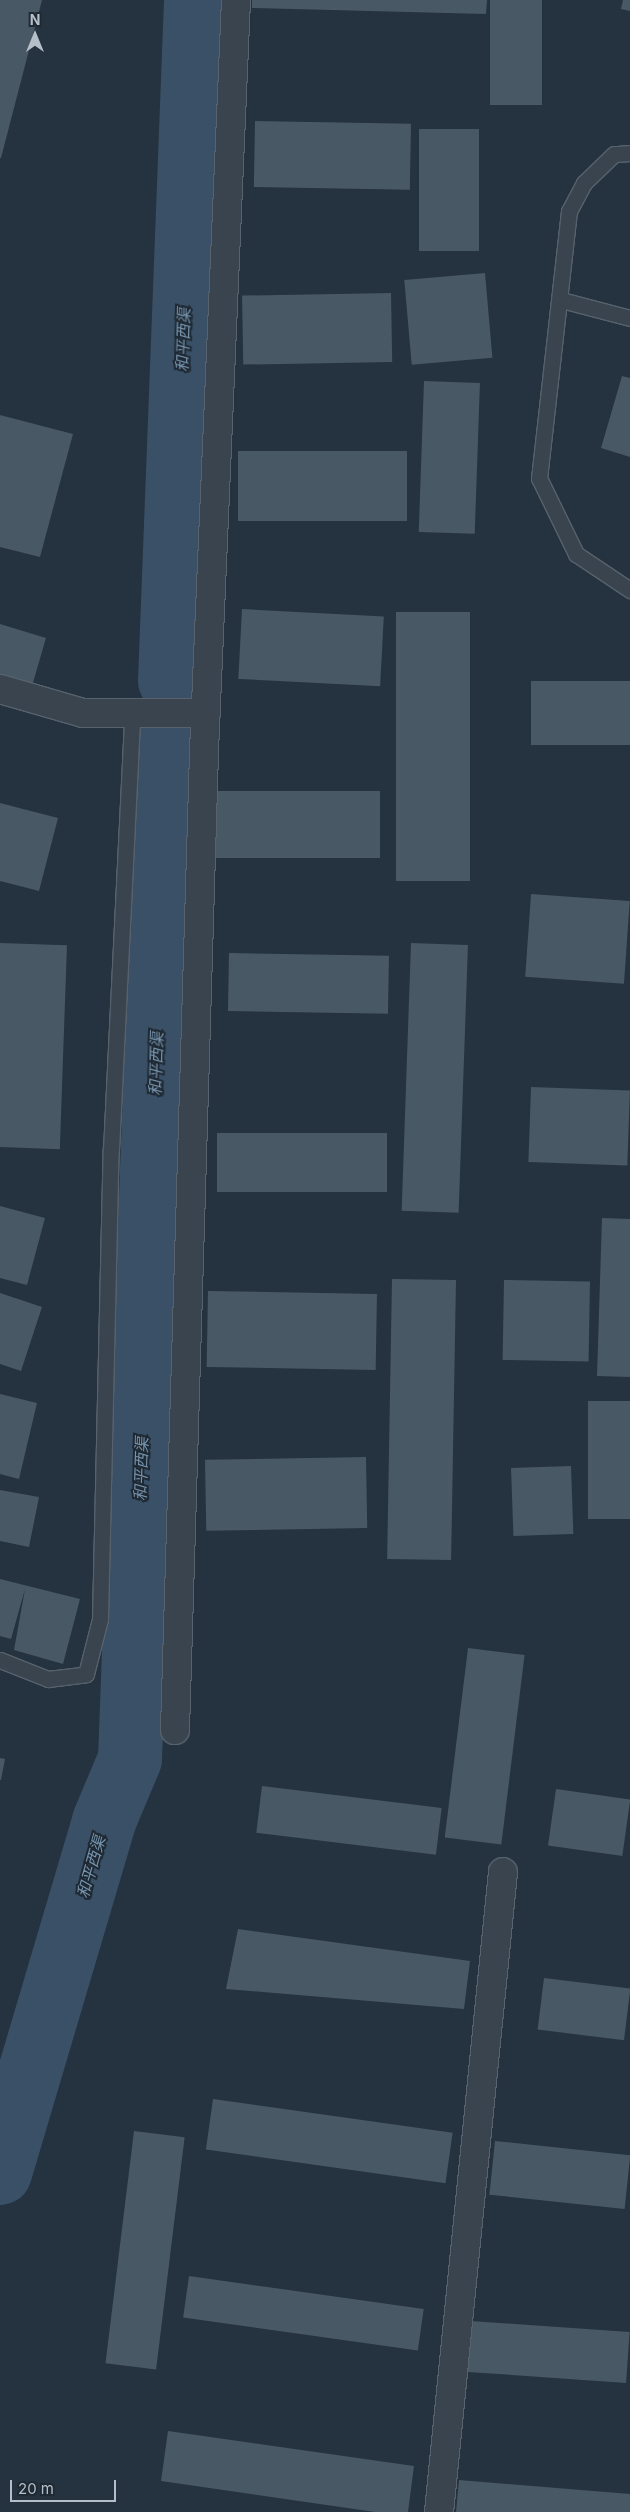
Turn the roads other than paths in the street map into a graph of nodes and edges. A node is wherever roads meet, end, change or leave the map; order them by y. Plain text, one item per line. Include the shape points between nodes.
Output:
1 (236, 0) edge
2 (630, 153) edge
3 (561, 300) junction
4 (630, 318) edge
5 (630, 590) edge
6 (0, 689) edge
7 (132, 713) junction
8 (206, 713) junction
9 (0, 1660) edge
10 (175, 1730) dead end
11 (503, 1872) dead end
12 (439, 2512) edge

1 - 8 street
2 - 3 lane via 614,154 584,183 569,211
3 - 4 lane
3 - 5 lane via 539,478 576,554
6 - 7 street via 83,713
7 - 8 street
7 - 9 lane via 111,1150 100,1619 86,1674 48,1679
8 - 10 street
11 - 12 street

